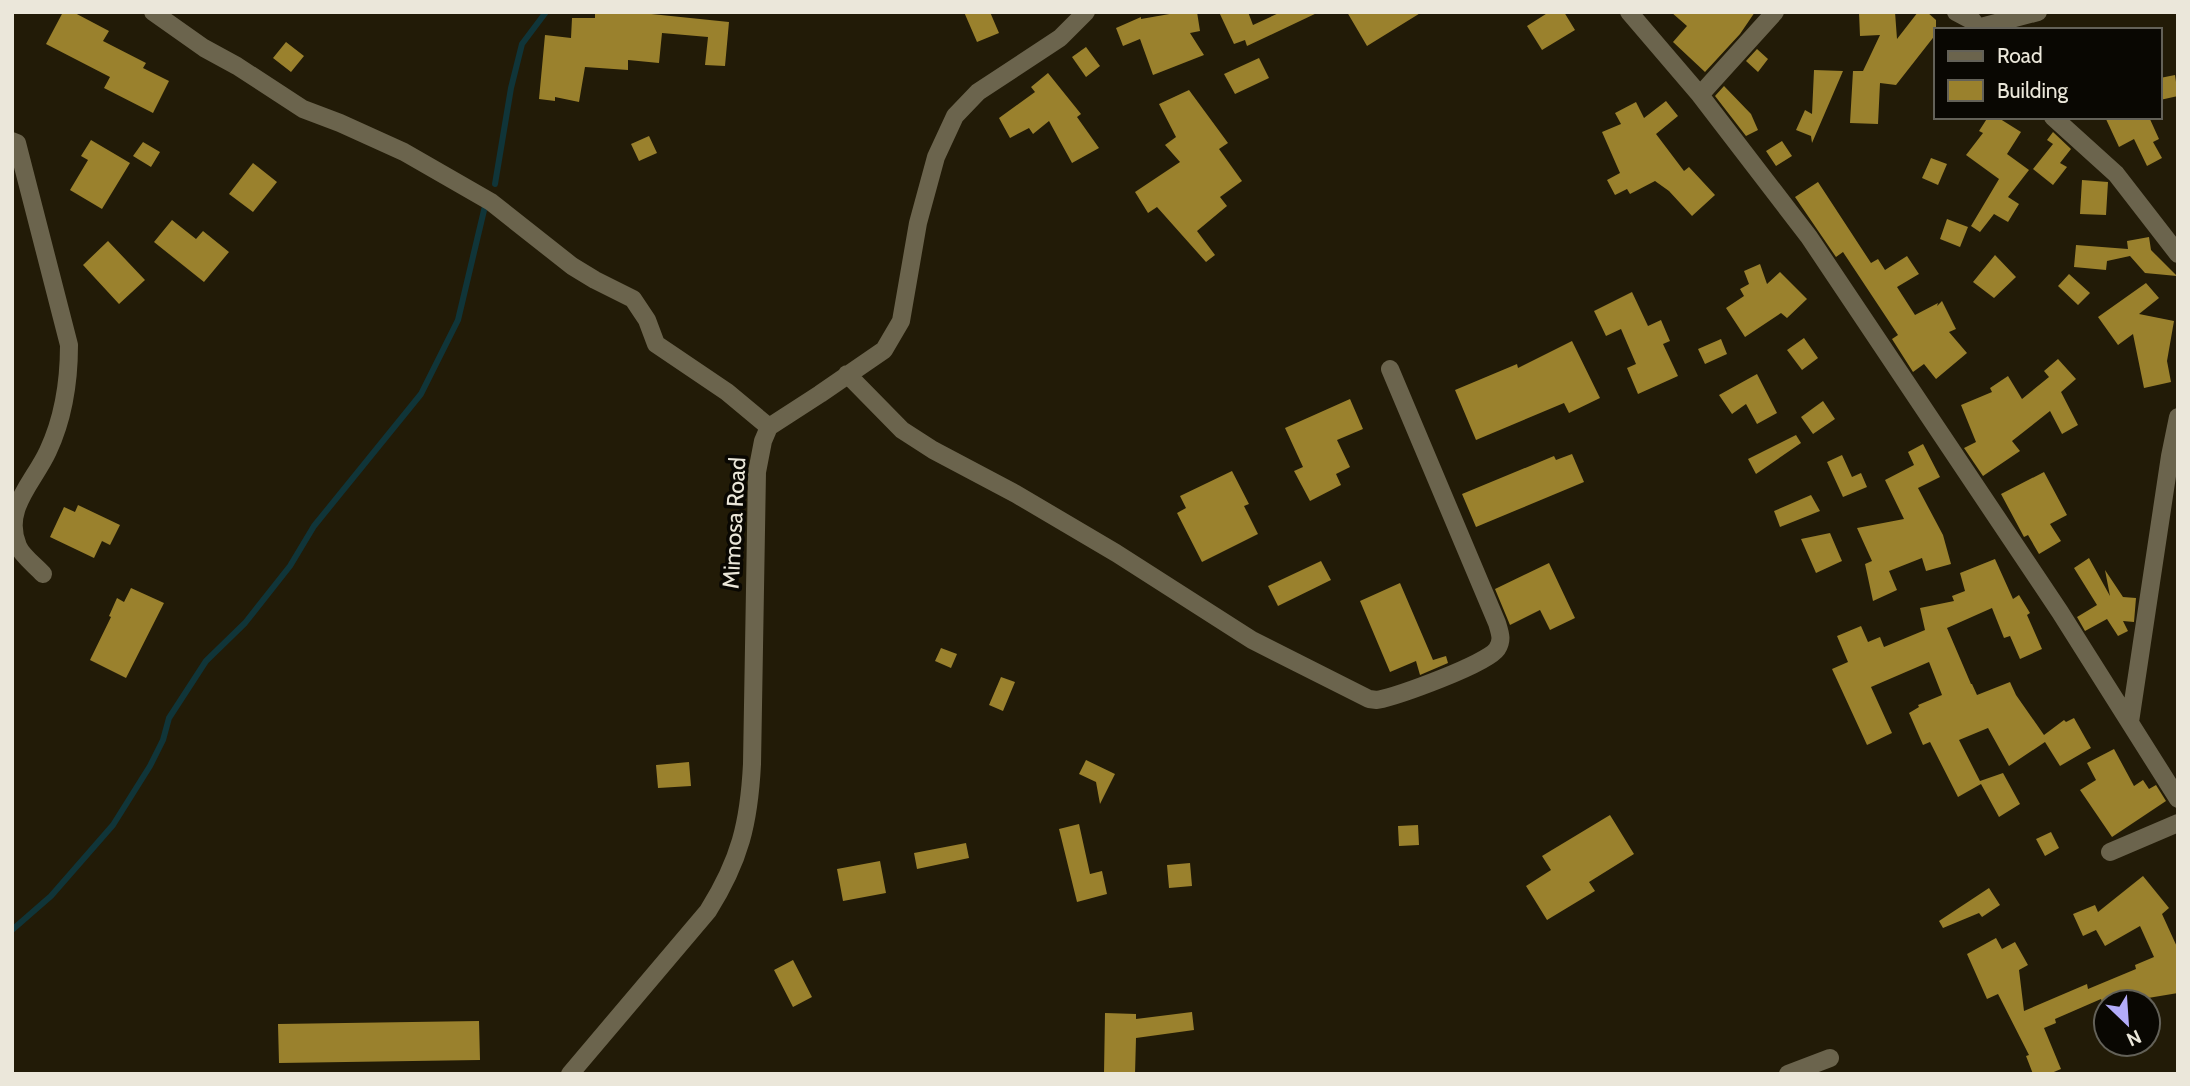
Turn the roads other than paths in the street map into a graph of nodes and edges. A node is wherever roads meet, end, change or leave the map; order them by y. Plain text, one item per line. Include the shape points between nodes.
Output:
1 (153, 12) edge
2 (1086, 12) edge
3 (1629, 12) edge
4 (1775, 12) edge
5 (1956, 12) edge
6 (2038, 12) edge
7 (1977, 28) edge
8 (1982, 28) edge
9 (1700, 95) junction
10 (2055, 119) edge
11 (12, 141) edge
12 (2178, 254) edge
13 (1390, 369) dead end
14 (847, 374) junction
15 (769, 426) junction
16 (2177, 428) edge
17 (43, 574) dead end
18 (2130, 722) junction
19 (2178, 799) edge
20 (2178, 823) edge
21 (2110, 852) dead end
22 (1830, 1058) dead end
23 (570, 1074) edge
24 (1788, 1074) edge

1 - 15 street via 303,109 404,152 491,202 572,266 633,299 656,344
2 - 14 street via 1060,38 978,92 955,116 936,157 918,223 901,321 884,350
3 - 9 street
4 - 9 street
5 - 7 street
6 - 8 street
9 - 18 street via 1809,237
10 - 12 street via 2116,174
11 - 17 street via 17,143 69,345 55,435 15,509 18,547
13 - 14 street via 1502,639 1496,651 1465,669 1377,700 1252,640 1116,553 933,450 902,430
14 - 15 street
15 - 23 street, Mimosa Road via 757,472 752,764 750,806 741,846 708,911
16 - 18 street
18 - 19 street
20 - 21 street
22 - 24 street

